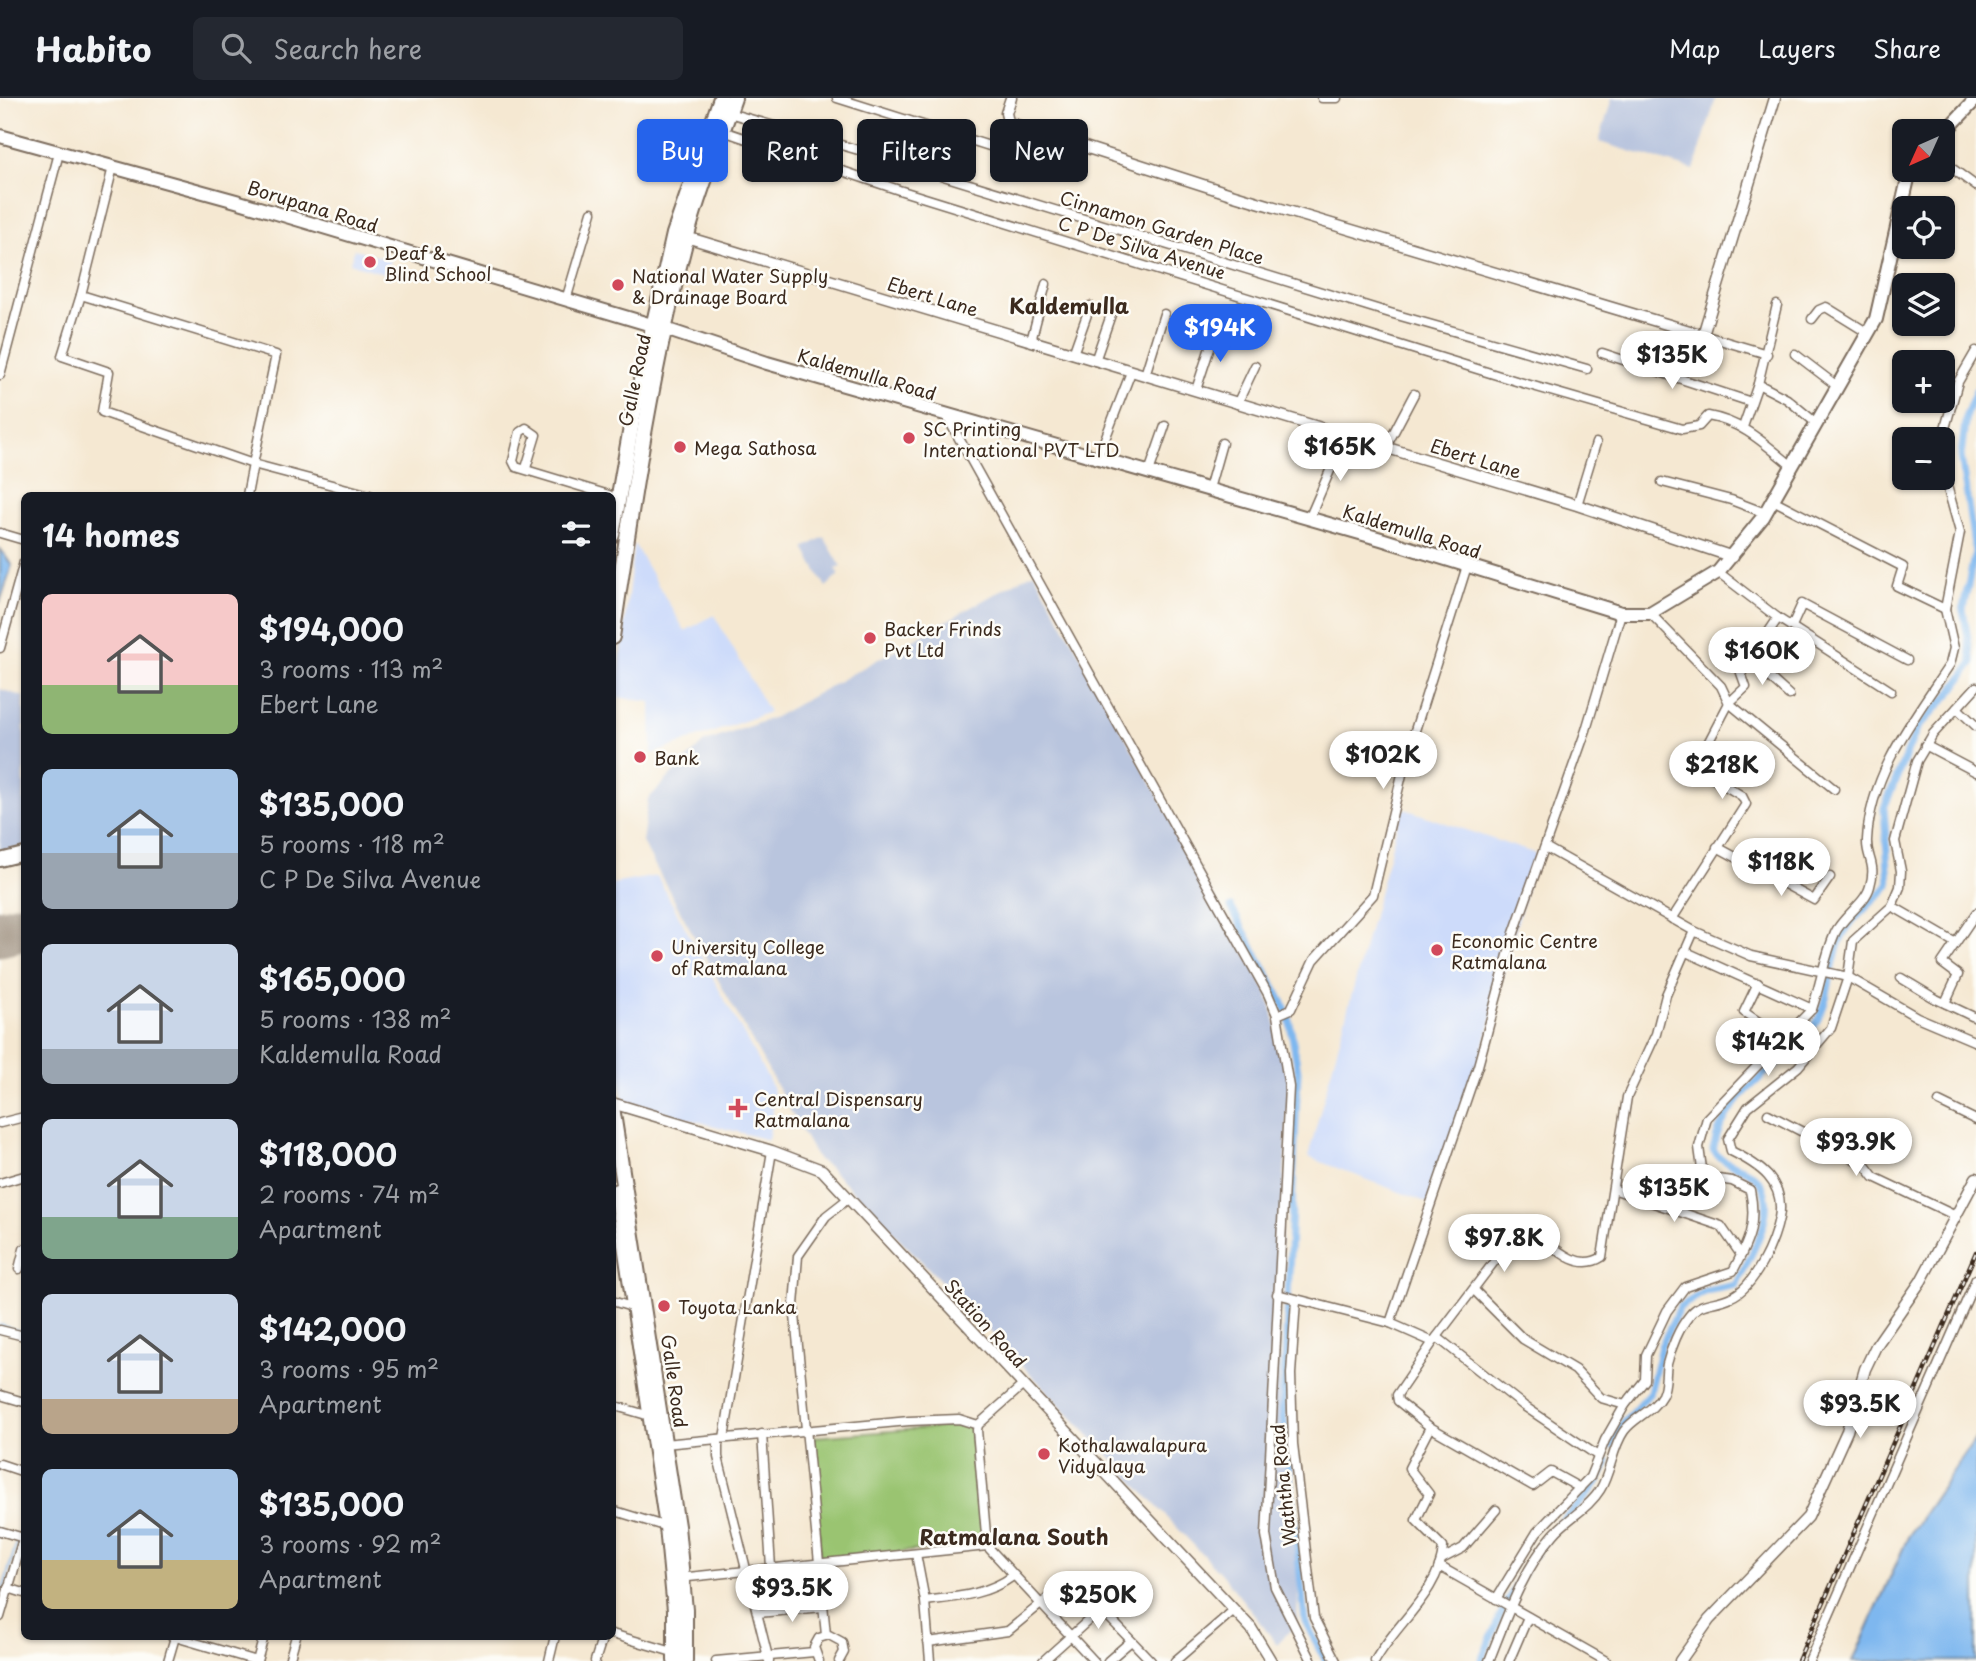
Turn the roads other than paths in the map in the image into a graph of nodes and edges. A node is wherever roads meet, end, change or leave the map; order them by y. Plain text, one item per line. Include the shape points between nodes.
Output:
1 (721, 98) edge
2 (734, 98) edge
3 (837, 98) edge
4 (1011, 98) edge
5 (1322, 98) edge
6 (1337, 98) edge
7 (1775, 98) edge
8 (1976, 99) edge
9 (729, 113) junction
10 (718, 119) edge
11 (724, 119) edge
12 (1955, 121) edge
13 (728, 133) edge
14 (0, 136) edge
15 (990, 146) edge
16 (59, 153) junction
17 (113, 167) junction
18 (1955, 171) edge
19 (695, 182) edge
20 (702, 182) edge
21 (1907, 182) edge
22 (1976, 186) edge
23 (592, 212) dead end
24 (686, 237) junction
25 (1046, 284) dead end
26 (81, 295) junction
27 (566, 300) junction
28 (1777, 305) dead end
29 (1090, 306) dead end
30 (1114, 306) dead end
31 (1164, 314) dead end
32 (1812, 319) dead end
33 (660, 327) junction
34 (1216, 330) dead end
35 (1868, 333) junction
36 (1703, 335) junction
37 (1031, 341) junction
38 (1976, 351) edge
39 (1602, 353) dead end
40 (1073, 354) junction
41 (1767, 354) junction
42 (1794, 354) dead end
43 (1095, 361) junction
44 (1255, 366) dead end
45 (1587, 369) dead end
46 (1, 372) edge
47 (1131, 372) junction
48 (1145, 375) junction
49 (1758, 384) junction
50 (1837, 386) junction
51 (1196, 390) junction
52 (1414, 394) dead end
53 (1751, 402) junction
54 (1237, 404) junction
55 (946, 415) junction
56 (1816, 423) junction
57 (1165, 426) dead end
58 (1742, 427) junction
59 (1945, 427) edge
60 (1345, 436) junction
61 (1222, 443) dead end
62 (1596, 443) dead end
63 (1386, 447) junction
64 (1098, 457) junction
65 (253, 464) junction
66 (1792, 466) junction
67 (526, 468) junction
68 (1149, 472) junction
69 (1662, 482) dead end
70 (1209, 489) junction
71 (1948, 490) edge
72 (248, 492) edge
73 (359, 492) edge
74 (599, 492) edge
75 (614, 492) edge
76 (1773, 500) junction
77 (1577, 505) junction
78 (1765, 513) junction
79 (1308, 519) junction
80 (0, 533) edge
81 (21, 539) edge
82 (1733, 557) junction
83 (1467, 566) junction
84 (1718, 572) junction
85 (21, 573) edge
86 (616, 607) edge
87 (1945, 608) junction
88 (1620, 613) junction
89 (1650, 613) junction
90 (1778, 618) junction
91 (1792, 626) junction
92 (0, 648) edge
93 (1907, 660) dead end
94 (1751, 661) junction
95 (1976, 687) edge
96 (1891, 691) dead end
97 (1789, 695) dead end
98 (1729, 703) junction
99 (1957, 708) junction
100 (1976, 726) edge
101 (1925, 745) junction
102 (1976, 772) edge
103 (1834, 789) dead end
104 (1545, 847) junction
105 (1717, 847) junction
106 (21, 855) edge
107 (0, 860) edge
108 (1830, 877) dead end
109 (1892, 906) junction
110 (1976, 914) edge
111 (1672, 919) junction
112 (1694, 931) junction
113 (1954, 942) junction
114 (1684, 951) junction
115 (1822, 970) junction
116 (1847, 976) junction
117 (1901, 978) dead end
118 (1758, 983) junction
119 (1945, 1003) junction
120 (1812, 1009) junction
121 (1284, 1013) junction
122 (1976, 1018) edge
123 (1784, 1039) junction
124 (1976, 1042) edge
125 (1939, 1102) dead end
126 (616, 1106) edge
127 (1768, 1114) dead end
128 (21, 1118) edge
129 (1976, 1120) edge
130 (0, 1123) edge
131 (616, 1131) edge
132 (772, 1150) junction
133 (21, 1177) edge
134 (1976, 1178) edge
135 (0, 1183) edge
136 (616, 1189) edge
137 (1613, 1189) junction
138 (849, 1198) junction
139 (1956, 1216) junction
140 (1741, 1255) junction
141 (21, 1261) edge
142 (19, 1269) dead end
143 (1976, 1279) edge
144 (1474, 1290) junction
145 (1288, 1297) junction
146 (616, 1302) edge
147 (635, 1308) junction
148 (1390, 1323) junction
149 (0, 1329) edge
150 (21, 1335) edge
151 (1435, 1340) junction
152 (1022, 1386) junction
153 (0, 1395) edge
154 (21, 1401) edge
155 (1625, 1405) junction
156 (616, 1406) edge
157 (650, 1416) junction
158 (978, 1425) junction
159 (1430, 1427) junction
160 (808, 1430) junction
161 (762, 1434) junction
162 (721, 1439) junction
163 (664, 1444) junction
164 (1598, 1456) junction
165 (0, 1464) edge
166 (21, 1471) edge
167 (1580, 1489) junction
168 (1496, 1510) dead end
169 (616, 1511) edge
170 (667, 1527) junction
171 (0, 1531) edge
172 (21, 1536) edge
173 (21, 1546) edge
174 (987, 1546) junction
175 (916, 1554) junction
176 (818, 1562) junction
177 (1441, 1562) junction
178 (771, 1567) junction
179 (746, 1569) junction
180 (1013, 1576) junction
181 (678, 1578) junction
182 (5, 1592) edge
183 (1498, 1600) junction
184 (925, 1601) junction
185 (1039, 1604) junction
186 (823, 1606) junction
187 (1510, 1607) junction
188 (1101, 1609) junction
189 (1234, 1610) junction
190 (758, 1613) junction
191 (0, 1617) edge
192 (1528, 1617) junction
193 (616, 1635) edge
194 (826, 1635) junction
195 (1070, 1636) junction
196 (173, 1640) edge
197 (184, 1640) edge
198 (263, 1640) edge
199 (295, 1640) edge
200 (554, 1640) edge
201 (602, 1640) edge
202 (1131, 1641) junction
203 (928, 1642) junction
204 (814, 1652) junction
205 (679, 1658) edge
206 (769, 1659) edge
207 (747, 1660) edge
208 (844, 1660) edge
209 (168, 1661) edge
210 (257, 1661) edge
211 (289, 1661) edge
212 (549, 1661) edge
213 (595, 1661) edge
214 (716, 1661) edge
215 (818, 1661) edge
216 (930, 1661) edge
217 (1043, 1661) edge
218 (1094, 1661) edge
219 (1108, 1661) edge
220 (1151, 1661) edge
221 (1175, 1661) edge
222 (1271, 1661) edge
223 (1312, 1661) edge
224 (1336, 1661) edge
225 (1375, 1661) edge
226 (1489, 1661) edge
227 (1509, 1661) edge
228 (1606, 1661) edge
229 (1681, 1661) edge
230 (1809, 1661) edge

1 - 10 highway, Galle Road
2 - 9 highway, Galle Road
3 - 15 street
4 - 36 street via 1006,113 1013,124
5 - 6 street
7 - 36 street
8 - 12 main road
9 - 11 highway, Galle Road
9 - 45 street, Cinnamon Garden Place
13 - 58 street, C P De Silva Avenue via 1528,385 1682,429 1699,426 1708,416
14 - 16 main road, Borupana Road
16 - 17 main road, Borupana Road
16 - 46 street
17 - 26 street
17 - 27 main road, Borupana Road
18 - 22 street
19 - 33 highway, Galle Road via 674,234
20 - 24 highway, Galle Road
21 - 35 main road via 1880,312
23 - 27 street
24 - 33 highway, Galle Road
24 - 37 street, Ebert Lane
25 - 37 street
26 - 65 street via 62,356 109,372 102,411
26 - 65 street via 276,355
27 - 33 main road, Borupana Road
28 - 41 street
29 - 40 street
30 - 43 street
31 - 48 street
32 - 35 street via 1826,307
33 - 55 main road, Kaldemulla Road
33 - 75 highway, Galle Road
33 - 86 highway, Galle Road
34 - 51 street
35 - 50 main road
36 - 41 street
37 - 40 street, Ebert Lane
38 - 59 street via 1958,382
39 - 53 street
40 - 43 street, Ebert Lane
41 - 49 street
42 - 50 street
43 - 47 street, Ebert Lane
44 - 54 street
47 - 48 street, Ebert Lane
47 - 64 street
48 - 51 street, Ebert Lane
49 - 53 street
49 - 56 street via 1787,399
50 - 56 main road
51 - 54 street, Ebert Lane
52 - 63 street
53 - 58 street
54 - 60 street, Ebert Lane
55 - 64 main road, Kaldemulla Road
55 - 121 street
56 - 66 main road
57 - 68 street
58 - 66 street, C P De Silva Avenue
60 - 63 street, Ebert Lane
60 - 79 street
61 - 70 street
62 - 77 street
63 - 77 street, Ebert Lane
64 - 68 main road, Kaldemulla Road
65 - 72 street
65 - 73 street
66 - 76 main road
67 - 67 street via 516,467 513,461 520,432 526,428 536,435
67 - 74 street
68 - 70 main road, Kaldemulla Road
69 - 78 street
70 - 79 main road, Kaldemulla Road
71 - 87 street via 1960,533
76 - 78 main road
76 - 87 street via 1903,567 1897,586
77 - 82 street, Ebert Lane
78 - 82 main road
79 - 83 main road, Kaldemulla Road
80 - 81 street
82 - 84 main road
83 - 88 main road, Kaldemulla Road
83 - 121 street via 1405,762 1373,895 1314,960
84 - 89 main road
84 - 90 street
85 - 92 street
87 - 115 street via 1954,648 1950,664 1893,750 1866,842 1874,867 1870,890 1836,931
88 - 89 main road, Kaldemulla Road
88 - 104 street
89 - 98 street via 1721,686
90 - 91 street
90 - 94 street
91 - 93 street via 1802,604
91 - 96 street
94 - 97 street
94 - 98 street via 1741,673 1746,687
95 - 99 street
98 - 103 street
98 - 105 street via 1697,764 1699,770 1746,800
99 - 100 street
99 - 101 street
101 - 102 street
101 - 109 street via 1895,841 1901,871
104 - 111 street
104 - 148 street via 1514,933 1478,1066
105 - 108 street via 1814,900
105 - 111 street
106 - 107 main road
109 - 113 street
109 - 116 street via 1853,941
110 - 113 street
111 - 112 street
112 - 114 street
112 - 115 street via 1751,956
113 - 119 street via 1942,963 1957,972 1958,979
114 - 118 street
114 - 137 street via 1656,1034 1627,1097
115 - 116 street
115 - 120 street
116 - 124 street via 1917,1017
116 - 187 street via 1826,1035 1798,1067 1748,1107 1728,1139 1731,1151 1763,1169 1778,1190 1779,1219 1756,1274 1732,1297 1702,1304 1690,1315 1672,1350 1663,1393 1622,1434 1598,1493 1554,1534
117 - 119 street
118 - 120 street
118 - 123 street via 1744,1012
119 - 122 street
120 - 123 street
121 - 145 street via 1289,1087
123 - 140 street via 1707,1118 1699,1147 1702,1169 1711,1178 1750,1190 1755,1216
125 - 129 street
126 - 132 street, Station Road
127 - 139 street via 1864,1164 1874,1177
128 - 130 street
131 - 163 highway, Galle Road
132 - 138 street, Station Road via 822,1170
132 - 162 street
133 - 135 street
134 - 139 street
136 - 147 highway, Galle Road
137 - 140 street via 1721,1226
137 - 144 street via 1602,1257 1583,1264 1524,1227
138 - 152 street, Station Road
138 - 160 street via 826,1216 798,1256 794,1305
139 - 229 street via 1865,1369 1856,1409 1808,1517 1709,1620
140 - 155 street via 1733,1271 1685,1287 1646,1354 1645,1380
141 - 142 street
143 - 230 street
144 - 151 street
144 - 155 street via 1523,1339 1575,1370 1601,1398
145 - 148 street
145 - 223 street via 1266,1535 1275,1587
145 - 224 street, Waththa Road via 1293,1444 1314,1618
146 - 147 street
147 - 157 highway, Galle Road
148 - 151 street
149 - 150 street
151 - 159 street via 1397,1395 1398,1401
151 - 164 street
152 - 158 street
152 - 189 street, Station Road
153 - 154 street
155 - 164 street
156 - 157 street
157 - 170 highway, Galle Road
158 - 160 street via 943,1419
158 - 174 street
159 - 167 street via 1533,1486 1551,1472
159 - 177 street via 1409,1468 1429,1494 1416,1520 1443,1547
160 - 161 street
160 - 176 street
161 - 162 street
161 - 178 street
162 - 163 street
162 - 179 street via 718,1457
163 - 181 highway, Galle Road
164 - 167 street
165 - 166 street
167 - 183 street via 1537,1532
168 - 177 street via 1463,1548
169 - 170 street
170 - 181 highway, Galle Road
171 - 172 street
173 - 182 street
174 - 175 street
174 - 180 street
175 - 176 street
175 - 184 street
176 - 178 street
176 - 186 street
177 - 183 street
177 - 225 street via 1418,1604
178 - 179 street
179 - 181 street
179 - 190 street
180 - 184 street via 999,1587
180 - 185 street
181 - 205 highway, Galle Road
182 - 191 street
183 - 187 street
184 - 203 street
185 - 188 street via 1070,1580
185 - 195 street
185 - 203 street via 1008,1631
186 - 190 street
186 - 194 street
187 - 192 street
187 - 226 street
188 - 195 street
188 - 202 street
189 - 221 street
189 - 222 street, Station Road
190 - 206 street
192 - 227 street
192 - 228 street
193 - 205 street
194 - 204 street via 816,1642
194 - 208 street via 842,1642
195 - 217 street
195 - 218 street
196 - 209 street
197 - 210 street
198 - 210 street
199 - 211 street
200 - 212 street
201 - 213 street
202 - 219 street
202 - 220 street
203 - 216 street
204 - 206 street
204 - 215 street
206 - 207 street
207 - 214 street

